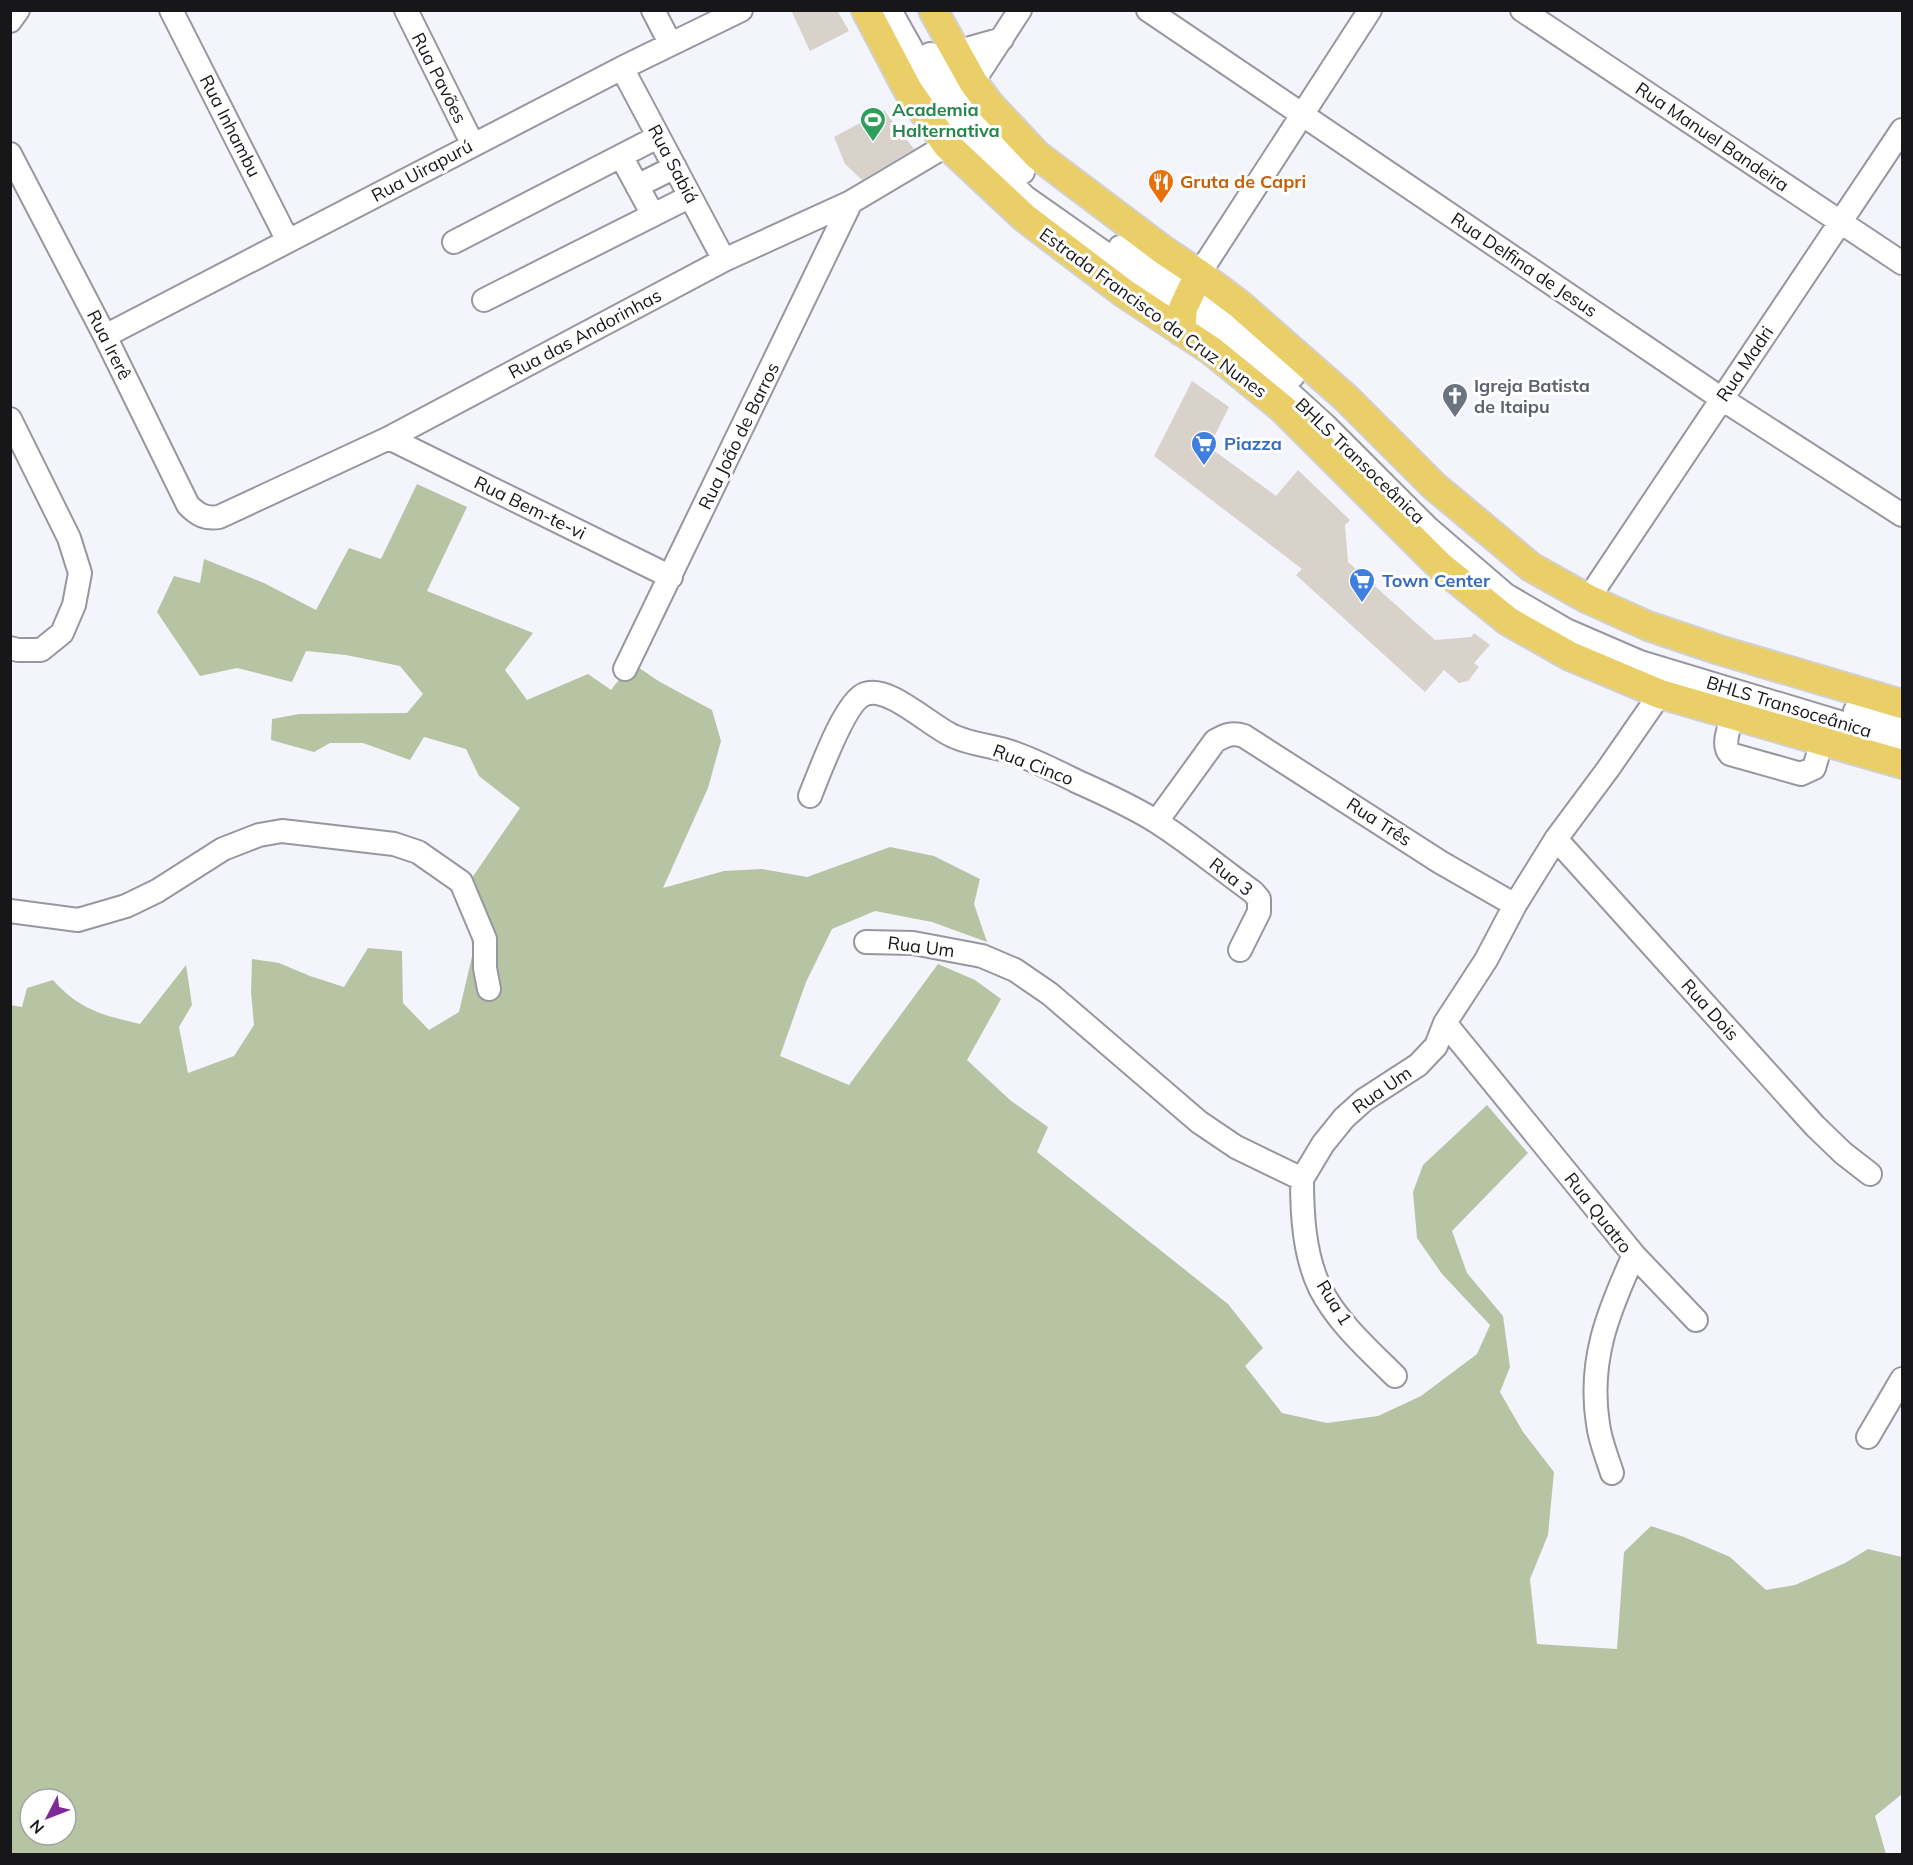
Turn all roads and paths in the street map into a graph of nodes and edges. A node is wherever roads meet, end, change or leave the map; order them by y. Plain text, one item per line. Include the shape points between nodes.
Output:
1 (18, 10) edge
2 (171, 10) edge
3 (406, 10) edge
4 (653, 10) edge
5 (741, 10) edge
6 (866, 10) edge
7 (890, 10) edge
8 (908, 10) edge
9 (933, 10) edge
10 (1020, 10) edge
11 (1148, 10) edge
12 (1370, 10) edge
13 (1522, 10) edge
14 (10, 21) edge
15 (1002, 39) junction
16 (670, 43) junction
17 (956, 52) junction
18 (622, 68) junction
19 (973, 82) junction
20 (1302, 115) junction
21 (1902, 130) edge
22 (648, 142) dead end
23 (473, 144) junction
24 (947, 145) junction
25 (10, 154) edge
26 (621, 156) junction
27 (675, 167) junction
28 (637, 186) junction
29 (679, 202) dead end
30 (851, 202) junction
31 (653, 215) junction
32 (1840, 223) junction
33 (288, 241) junction
34 (454, 242) dead end
35 (724, 260) junction
36 (1902, 263) edge
37 (484, 300) dead end
38 (1188, 301) junction
39 (105, 336) junction
40 (1722, 399) junction
41 (10, 419) edge
42 (389, 438) junction
43 (1902, 515) edge
44 (219, 517) joint
45 (671, 578) junction
46 (1588, 598) junction
47 (10, 648) edge
48 (625, 669) dead end
49 (1660, 694) junction
50 (1902, 704) edge
51 (1733, 715) junction
52 (1902, 724) edge
53 (1822, 741) junction
54 (1902, 741) edge
55 (1902, 764) edge
56 (810, 796) dead end
57 (1157, 821) junction
58 (1556, 839) junction
59 (1515, 905) junction
60 (10, 911) edge
61 (866, 942) dead end
62 (1240, 950) dead end
63 (489, 989) dead end
64 (1445, 1023) junction
65 (1870, 1174) dead end
66 (1302, 1179) junction
67 (1634, 1255) junction
68 (1696, 1320) dead end
69 (1395, 1376) dead end
70 (1902, 1379) edge
71 (1868, 1437) dead end
72 (1612, 1473) dead end

1 - 14 street
2 - 33 street, Rua Inhambu
3 - 23 street, Rua Pavões
4 - 16 street
5 - 16 street, Rua Uirapurú
6 - 24 main road, Estrada Francisco da Cruz Nunes via 908,90
7 - 38 street, BHLS Transoceânica via 947,112 1025,197
8 - 38 street, BHLS Transoceânica via 957,96 1035,185
9 - 17 main road, Estrada Francisco da Cruz Nunes
10 - 15 street
11 - 20 street, Rua Delfina de Jesus
12 - 20 street
13 - 32 street, Rua Manuel Bandeira
15 - 17 street
15 - 19 street
16 - 18 street, Rua Uirapurú
17 - 19 main road, Estrada Francisco da Cruz Nunes
18 - 23 street, Rua Uirapurú
18 - 27 street, Rua Sabiá
19 - 38 main road, Estrada Francisco da Cruz Nunes via 1037,155 1162,250
20 - 38 street
20 - 40 street, Rua Delfina de Jesus
21 - 32 street, Rua Madri
22 - 26 street
23 - 33 street, Rua Uirapurú
24 - 30 street, Rua das Andorinhas
24 - 38 main road, Estrada Francisco da Cruz Nunes via 1025,218 1124,293
25 - 39 street, Rua Irerê
26 - 28 street
26 - 34 street
27 - 28 street
27 - 35 street, Rua Sabiá
28 - 31 street
29 - 31 street
30 - 35 street, Rua das Andorinhas
30 - 45 street, Rua João de Barros
31 - 37 street
32 - 36 street, Rua Manuel Bandeira
32 - 40 street, Rua Madri
33 - 39 street, Rua Uirapurú
35 - 42 street, Rua das Andorinhas
38 - 46 main road, Estrada Francisco da Cruz Nunes via 1239,304 1346,398 1434,486 1531,567
38 - 49 main road, Estrada Francisco da Cruz Nunes via 1212,351 1282,408 1440,566 1508,621 1570,656
38 - 52 street, BHLS Transoceânica via 1261,347 1512,581 1571,617 1709,671
38 - 54 street, BHLS Transoceânica via 1325,425 1427,527 1506,595 1566,630 1640,662
39 - 44 street, Rua Irerê via 188,506 199,516
40 - 43 street, Rua Delfina de Jesus
40 - 46 street, Rua Madri
41 - 47 street via 69,538 80,573 74,605 62,633 41,650
42 - 44 street, Rua das Andorinhas
42 - 45 street, Rua Bem-te-vi
45 - 48 street, Rua João de Barros
46 - 50 main road, Estrada Francisco da Cruz Nunes via 1648,626 1719,650
49 - 51 main road, Estrada Francisco da Cruz Nunes
49 - 58 street, Rua Um
51 - 53 main road, Estrada Francisco da Cruz Nunes
51 - 53 street via 1725,744 1730,754 1802,774 1814,768
53 - 55 main road, Estrada Francisco da Cruz Nunes
56 - 57 street, Rua Cinco via 852,704 872,692 891,697 953,737 1006,751
57 - 59 street, Rua Três via 1215,741 1227,734 1244,736 1440,862
57 - 62 street, Rua 3 via 1259,899 1259,912
58 - 59 street, Rua Um
58 - 65 street, Rua Dois via 1815,1126
59 - 64 street, Rua Um via 1486,960
60 - 63 street via 78,920 126,906 223,849 259,835 282,831 394,844 418,852 461,882 485,939 484,968
61 - 66 street, Rua Um via 913,943 982,956 1015,970 1050,994 1199,1122 1236,1147
64 - 66 street, Rua Um via 1436,1046 1418,1065 1344,1118
64 - 67 street, Rua Quatro
66 - 69 street, Rua 1 via 1308,1250 1320,1287 1340,1318
67 - 68 street
67 - 72 street, Rua Quatro via 1613,1300 1599,1349 1594,1388 1598,1427
70 - 71 street

